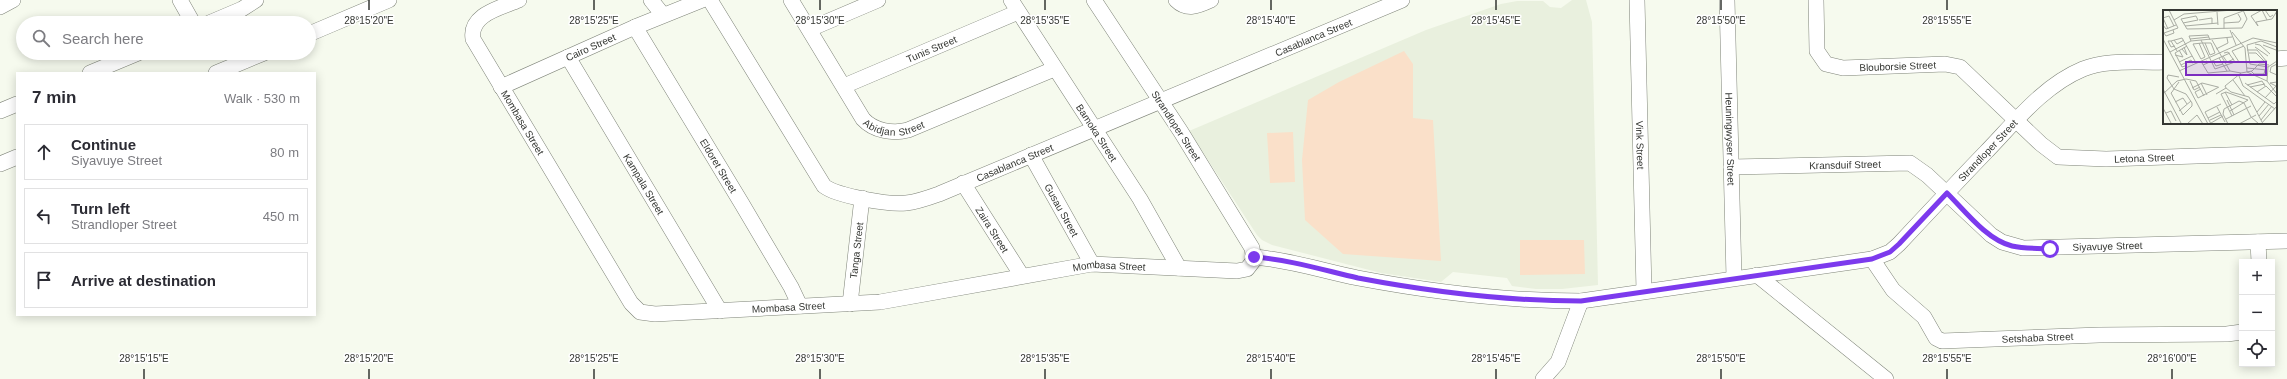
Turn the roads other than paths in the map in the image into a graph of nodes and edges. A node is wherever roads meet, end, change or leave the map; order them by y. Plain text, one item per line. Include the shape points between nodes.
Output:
1 (13, 0) edge
2 (180, 0) edge
3 (256, 0) edge
4 (389, 0) edge
5 (519, 0) edge
6 (651, 0) edge
7 (702, 0) edge
8 (710, 0) edge
9 (791, 0) edge
10 (878, 0) edge
11 (1094, 0) edge
12 (1176, 0) edge
13 (1211, 0) edge
14 (1402, 0) edge
15 (1637, 0) edge
16 (1727, 0) edge
17 (1816, 0) edge
18 (1014, 6) edge
19 (0, 7) edge
20 (663, 15) junction
21 (189, 16) edge
22 (227, 16) edge
23 (635, 27) junction
24 (810, 29) junction
25 (316, 31) edge
26 (568, 57) junction
27 (2287, 58) edge
28 (2277, 59) edge
29 (121, 60) edge
30 (247, 60) edge
31 (2163, 62) edge
32 (1054, 69) junction
33 (92, 72) edge
34 (218, 72) edge
35 (844, 86) junction
36 (501, 87) junction
37 (1160, 102) junction
38 (16, 104) edge
39 (0, 111) edge
40 (2017, 120) junction
41 (1094, 129) junction
42 (2287, 153) edge
43 (1030, 156) junction
44 (16, 157) edge
45 (0, 164) edge
46 (1731, 167) junction
47 (963, 183) junction
48 (1947, 193) junction
49 (862, 198) junction
50 (2287, 241) edge
51 (2258, 242) junction
52 (1254, 255) junction
53 (1872, 259) junction
54 (2259, 259) edge
55 (1092, 264) junction
56 (1179, 268) junction
57 (1757, 275) junction
58 (1022, 276) junction
59 (1734, 278) junction
60 (1644, 291) junction
61 (1581, 301) junction
62 (850, 304) junction
63 (800, 306) junction
64 (720, 311) junction
65 (2239, 332) edge
66 (1543, 379) edge
67 (1886, 379) edge

1 - 19 street
2 - 21 street
3 - 22 street via 242,10
4 - 25 street
5 - 36 street, Mombasa Street via 480,18 473,29 473,39 478,50
6 - 20 street
7 - 20 street, Cairo Street
8 - 49 street, Casablanca Street via 818,180 834,192
9 - 24 street, Abidjan Street
10 - 24 street
11 - 37 street, Strandloper Street
12 - 13 street via 1184,6 1193,7
14 - 37 street, Casablanca Street
15 - 60 street, Vink Street
16 - 46 street, Heuningwyser Street
17 - 40 street, Blouborsie Street via 1817,51 1826,64 1843,68 1945,64 1960,67
18 - 32 street, Bamoka Street
18 - 35 street, Tunis Street
20 - 23 street, Cairo Street
23 - 26 street, Cairo Street
23 - 63 street, Eldoret Street via 791,286
24 - 35 street, Abidjan Street
26 - 36 street, Cairo Street
26 - 64 street, Kampala Street
27 - 28 street
29 - 33 street
30 - 34 street
31 - 40 street, Strandloper Street via 2110,63 2084,68 2048,90
32 - 35 street, Abidjan Street via 899,132 870,126 863,119
32 - 41 street, Bamoka Street
36 - 64 street, Mombasa Street via 634,308 640,312 655,314
37 - 41 street, Casablanca Street
37 - 52 street, Strandloper Street via 1181,132
38 - 39 street
40 - 42 street, Letona Street via 2051,153 2062,158
40 - 48 street, Strandloper Street
41 - 43 street, Casablanca Street
41 - 56 street, Bamoka Street via 1140,199
43 - 47 street, Casablanca Street
43 - 55 street, Gusau Street
44 - 45 street
46 - 48 street, Kransduif Street via 1904,162 1918,167
46 - 59 street, Heuningwyser Street
47 - 49 street, Casablanca Street via 911,203
47 - 58 street, Zaira Street
48 - 51 street, Siyavuye Street via 1991,235 2002,242 2023,248
48 - 53 street, Strandloper Street via 1890,252
49 - 62 street, Tanga Street
50 - 51 street, Siyavuye Street
51 - 54 street
52 - 56 street, Mombasa Street via 1251,265 1243,270
52 - 61 street, Strandloper Street via 1358,278 1446,292 1535,301
53 - 57 street, Strandloper Street
53 - 65 street, Setshaba Street via 1893,290 1924,317 1936,338 1942,341
55 - 56 street, Mombasa Street
55 - 58 street, Mombasa Street
57 - 59 street, Strandloper Street
57 - 67 street
58 - 62 street, Mombasa Street via 880,302
59 - 60 street, Strandloper Street
60 - 61 street, Strandloper Street
61 - 66 street via 1558,362
62 - 63 street, Mombasa Street
63 - 64 street, Mombasa Street

